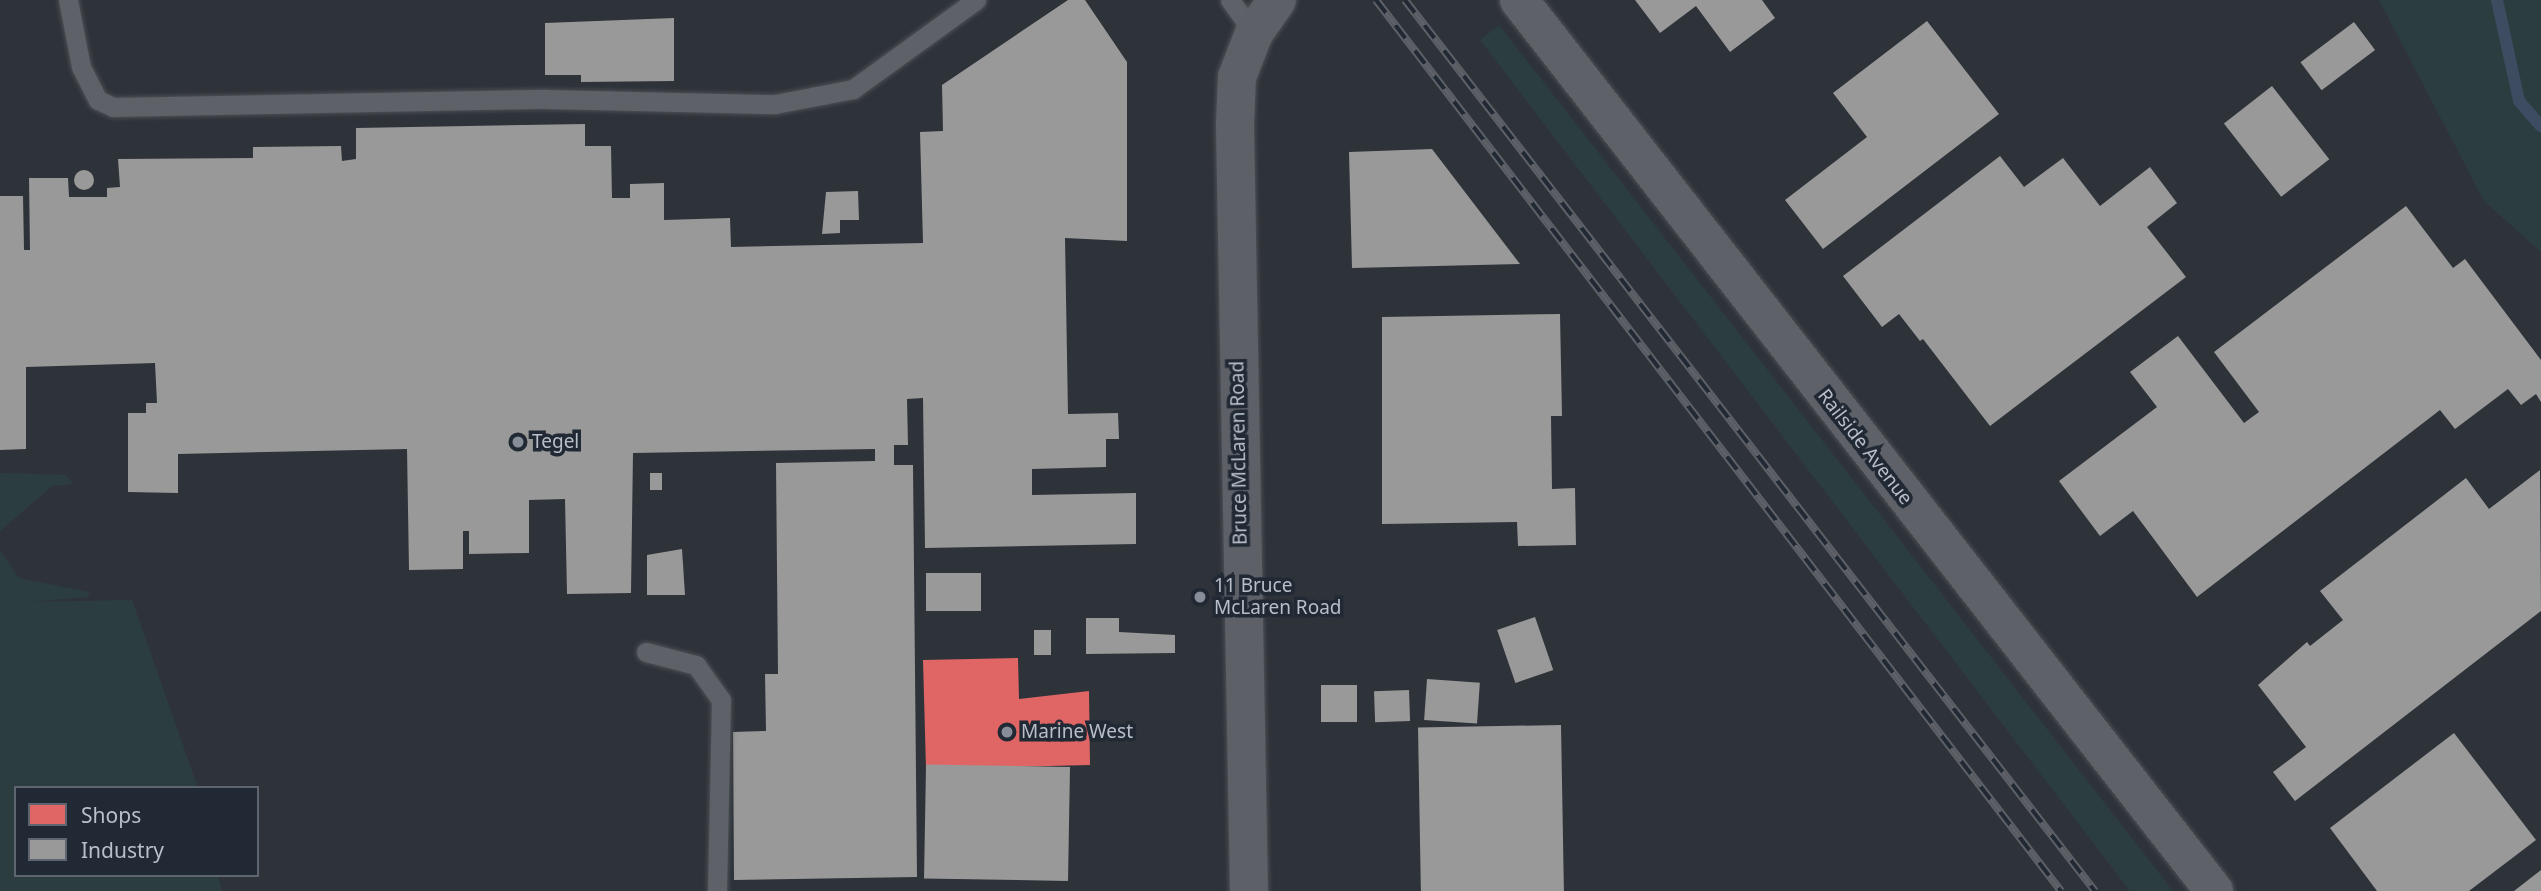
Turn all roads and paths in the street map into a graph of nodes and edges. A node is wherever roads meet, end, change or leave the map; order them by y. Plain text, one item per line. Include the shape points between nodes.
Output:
1 (68, 0) edge
2 (976, 0) edge
3 (1230, 0) edge
4 (1519, 0) edge
5 (1271, 14) edge
6 (646, 652) dead end
7 (717, 891) edge
8 (1249, 891) edge
9 (2214, 891) edge

1 - 2 lane via 81,67 98,100 113,107 546,99 775,104 853,89
3 - 5 lane
4 - 9 street, Railside Avenue
5 - 8 main road, Bruce McLaren Road via 1237,77 1234,124
6 - 7 lane via 696,665 721,700

